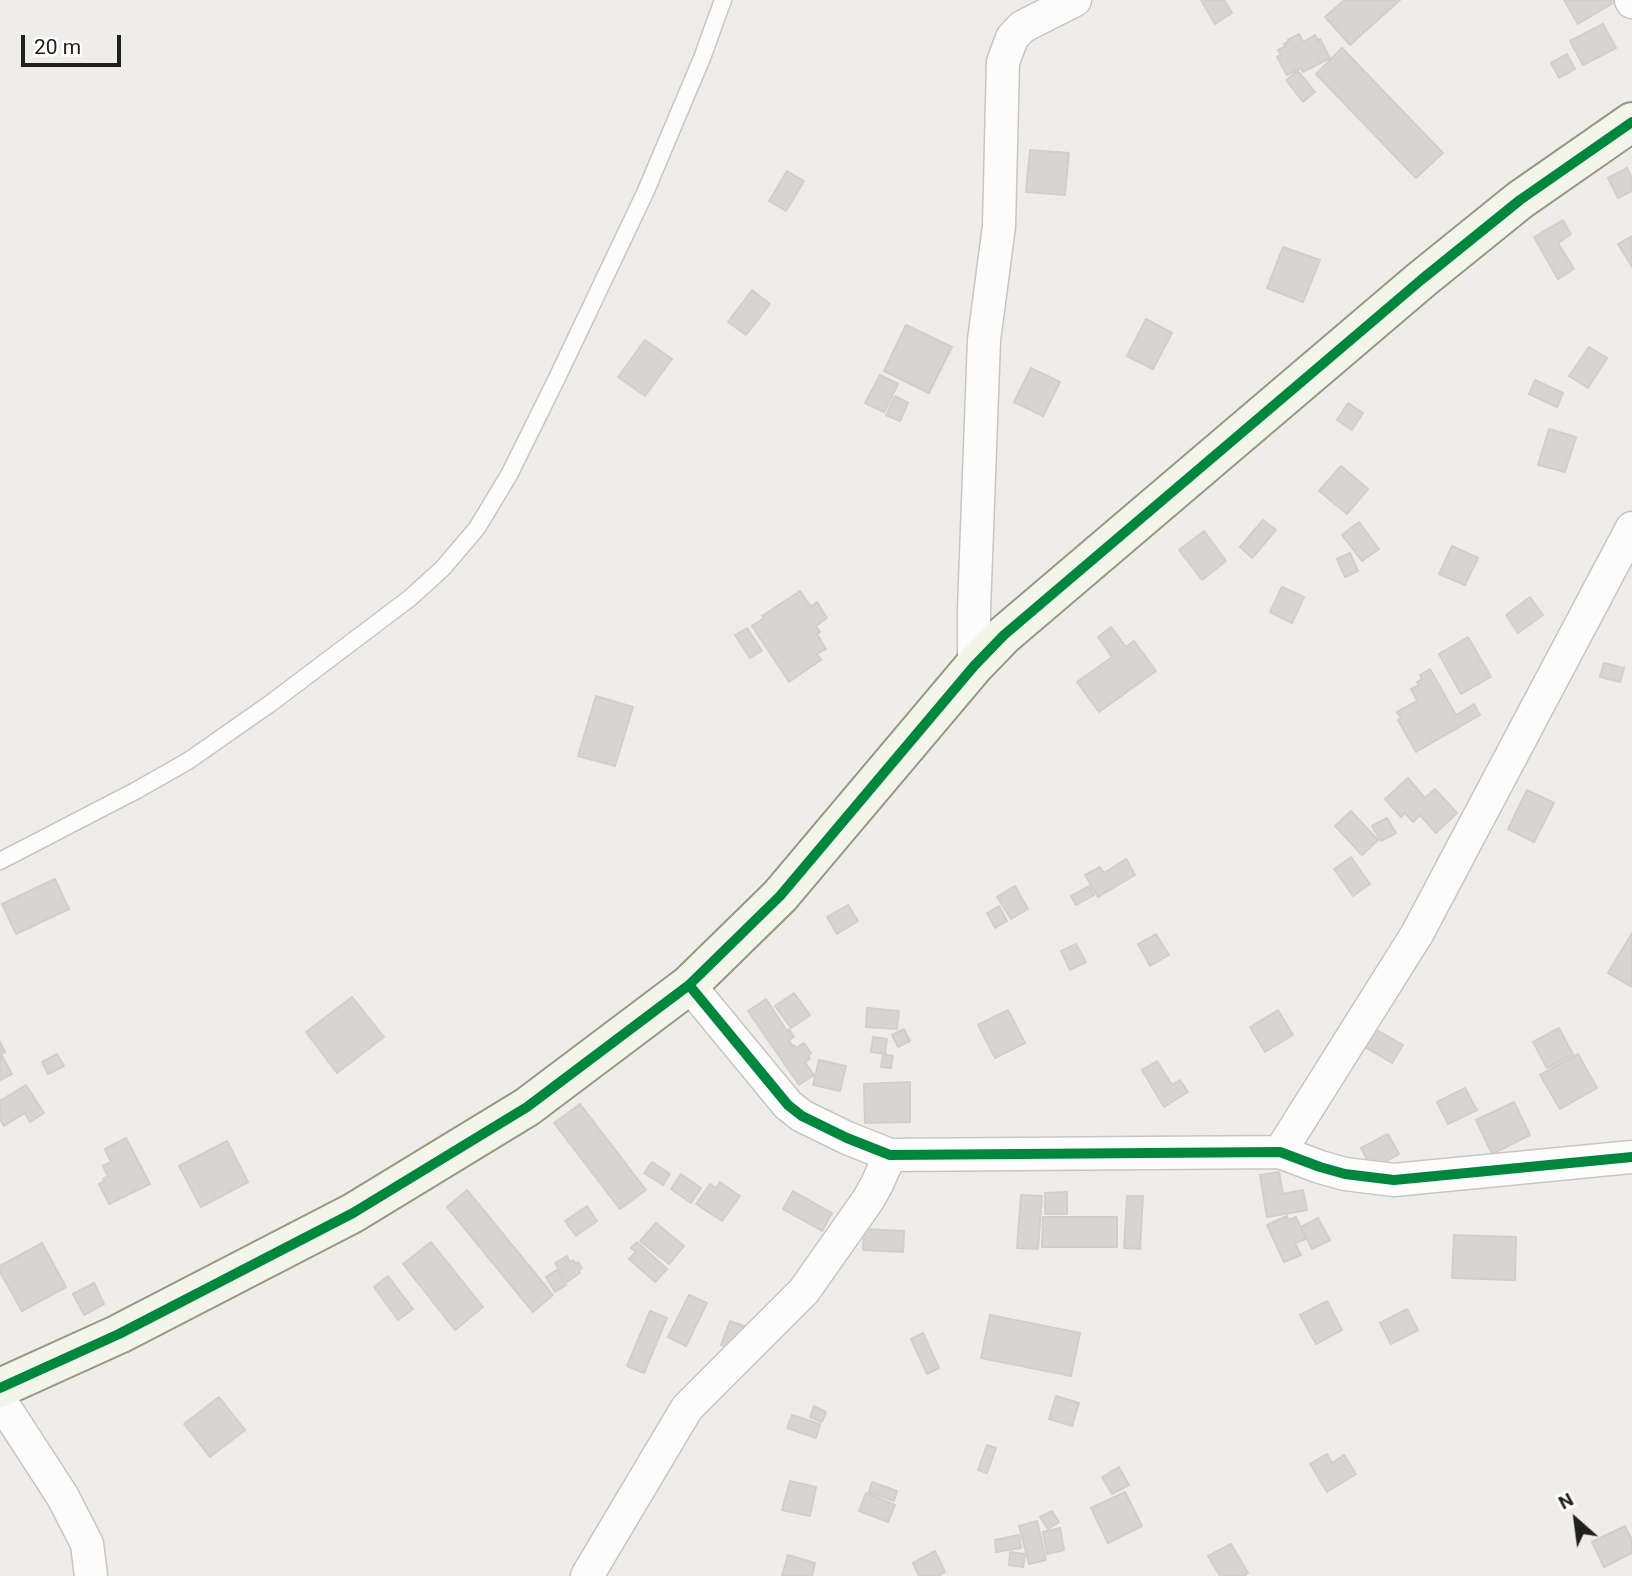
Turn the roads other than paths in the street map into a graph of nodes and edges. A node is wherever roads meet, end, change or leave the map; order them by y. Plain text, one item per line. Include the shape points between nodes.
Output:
1 (723, 0) edge
2 (1076, 0) edge
3 (1632, 122) edge
4 (1632, 528) edge
5 (974, 666) junction
6 (0, 861) edge
7 (689, 985) junction
8 (1280, 1152) junction
9 (890, 1155) junction
10 (1632, 1157) edge
11 (0, 1388) edge
12 (0, 1401) edge
13 (92, 1576) edge
14 (587, 1576) edge

1 - 6 lane via 645,193 509,475 477,528 410,597 188,761
2 - 5 street via 1022,27 1012,38 1003,62 999,226 984,340
3 - 5 street via 1520,200 1421,280 1003,635
4 - 8 street via 1417,934
5 - 7 street via 780,896
7 - 9 street via 788,1105 802,1116
7 - 11 street via 527,1108 353,1213 120,1334
8 - 9 street
8 - 10 street via 1345,1174 1394,1180
9 - 14 street via 868,1200 804,1291 687,1408
12 - 13 street via 63,1497 87,1544

